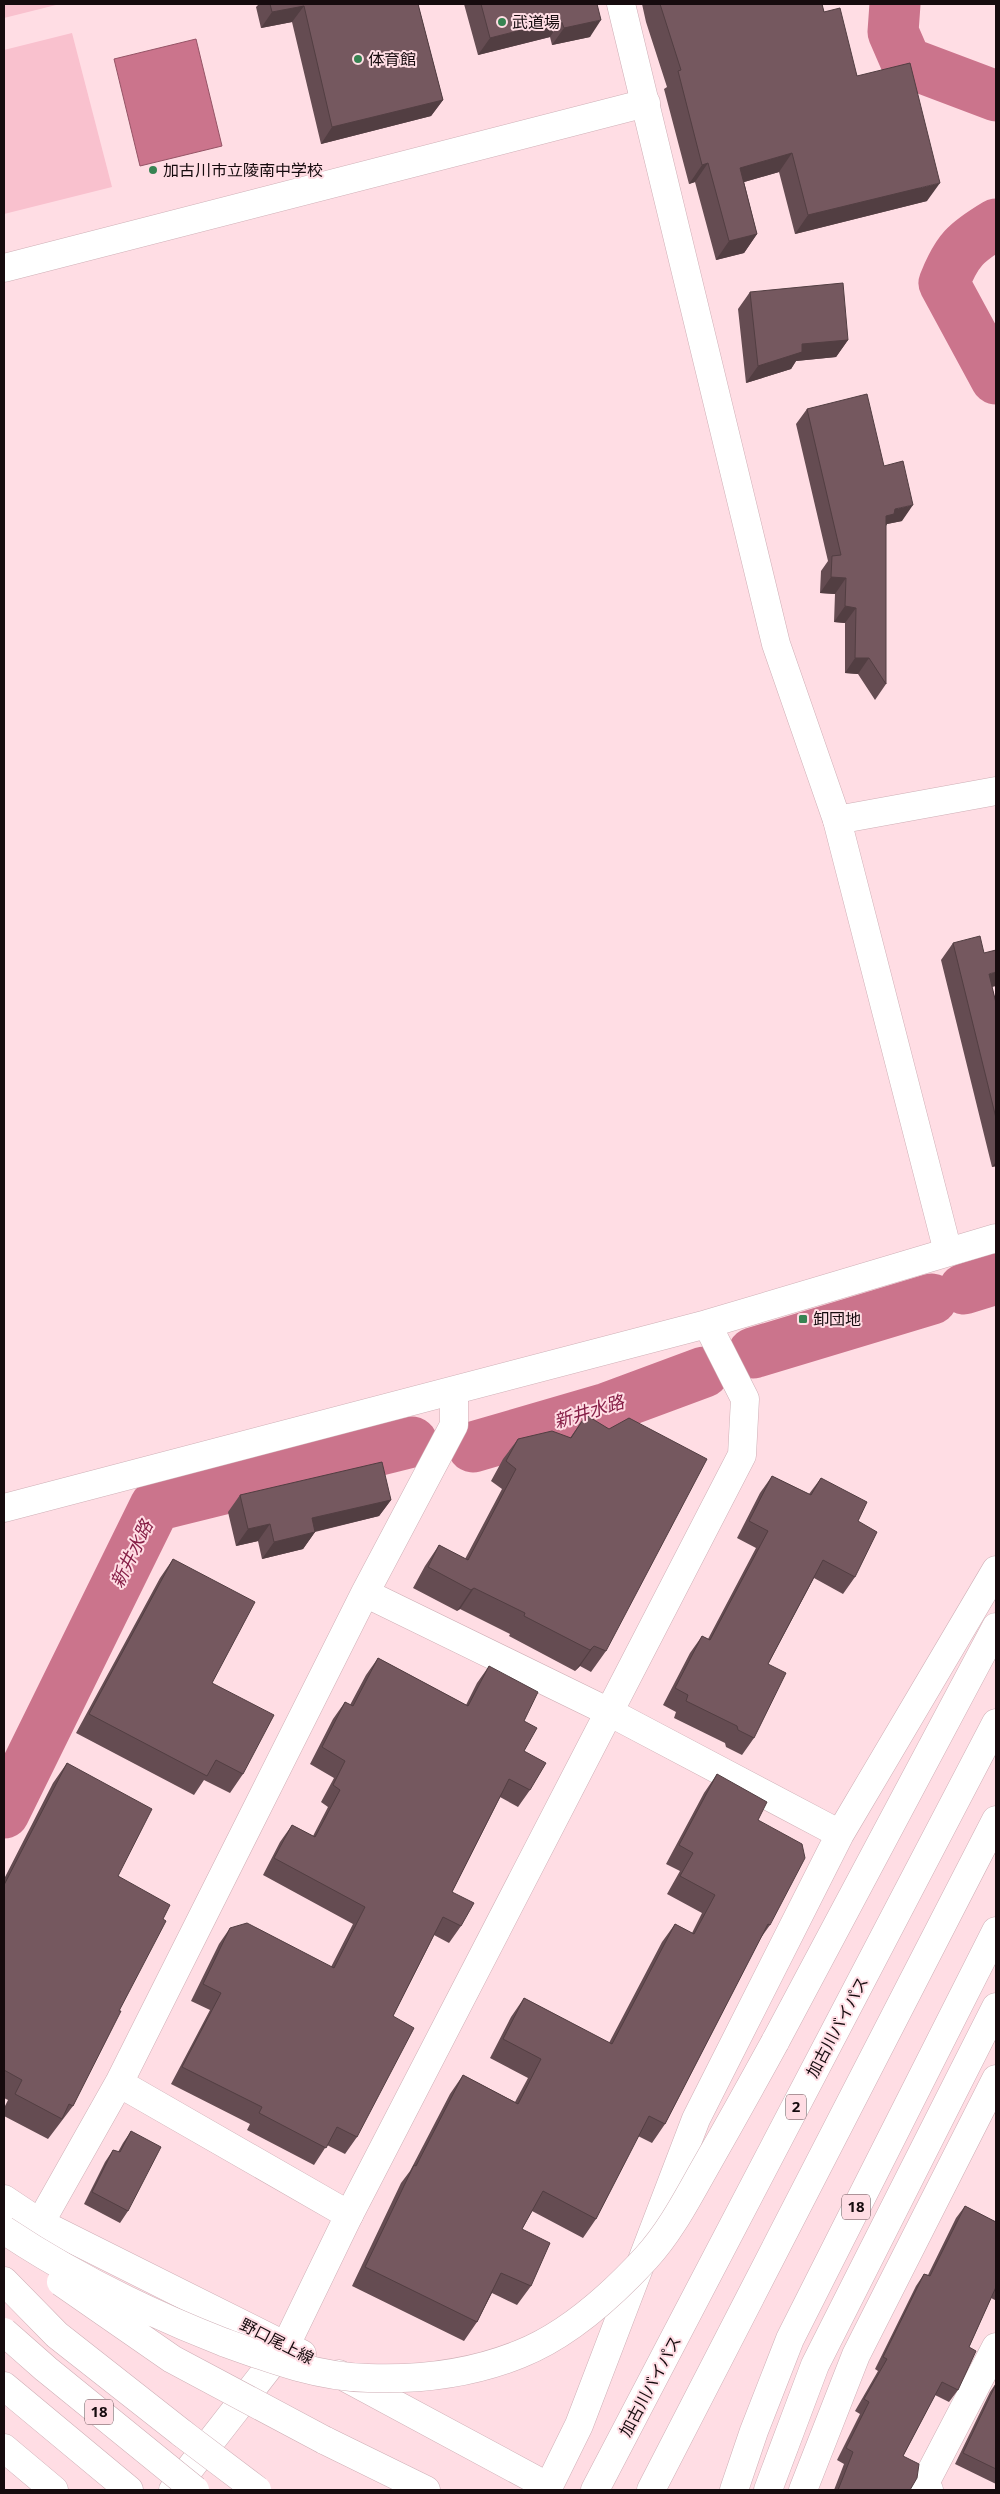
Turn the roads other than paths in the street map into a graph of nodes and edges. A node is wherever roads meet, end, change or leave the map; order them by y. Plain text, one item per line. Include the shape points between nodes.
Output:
1 (621, 4) edge
2 (646, 103) junction
3 (4, 268) edge
4 (996, 791) edge
5 (837, 820) junction
6 (996, 1238) edge
7 (948, 1252) junction
8 (708, 1324) junction
9 (454, 1391) junction
10 (4, 1508) edge
11 (996, 1570) edge
12 (365, 1593) junction
13 (996, 1627) edge
14 (611, 1713) junction
15 (996, 1723) edge
16 (996, 1820) edge
17 (840, 1834) junction
18 (996, 1931) edge
19 (996, 2007) edge
20 (996, 2079) edge
21 (119, 2083) junction
22 (4, 2199) edge
23 (349, 2214) junction
24 (40, 2223) junction
25 (4, 2230) edge
26 (4, 2239) edge
27 (4, 2281) edge
28 (4, 2332) edge
29 (286, 2345) junction
30 (996, 2346) edge
31 (4, 2386) edge
32 (4, 2448) edge
33 (548, 2489) edge
34 (54, 2490) edge
35 (129, 2490) edge
36 (173, 2490) edge
37 (195, 2490) edge
38 (257, 2490) edge
39 (426, 2490) edge
40 (595, 2490) edge
41 (651, 2490) edge
42 (734, 2490) edge
43 (768, 2490) edge
44 (803, 2490) edge
45 (929, 2490) edge

1 - 2 main road
2 - 3 main road
2 - 5 main road via 776,644
4 - 5 main road
5 - 7 main road
6 - 7 main road
7 - 8 main road
8 - 9 main road
8 - 14 main road via 745,1399 742,1456
9 - 10 main road
9 - 12 main road via 454,1425
11 - 17 main road
12 - 14 main road
12 - 21 main road
13 - 25 main road, bridge via 775,2042 681,2210 648,2256 606,2298 564,2330 522,2354 476,2369 425,2377 367,2378 307,2370 182,2326 110,2294
14 - 17 main road
14 - 23 main road
15 - 40 main road, 加古川バイパス / 2
16 - 41 main road
17 - 33 main road via 696,2119 578,2425
18 - 42 main road, 18 via 790,2339
19 - 43 main road via 815,2365
20 - 44 main road via 856,2355
21 - 23 main road
21 - 24 main road
22 - 24 main road, 野口尾上線
23 - 29 main road
24 - 29 main road, 野口尾上線
26 - 39 main road, bridge via 95,2308 172,2359 276,2416
27 - 38 main road, 18, bridge via 57,2334
28 - 37 main road, 18, bridge
29 - 33 main road, 野口尾上線
29 - 36 main road
30 - 45 main road via 924,2488
31 - 35 main road, 18
32 - 34 main road

